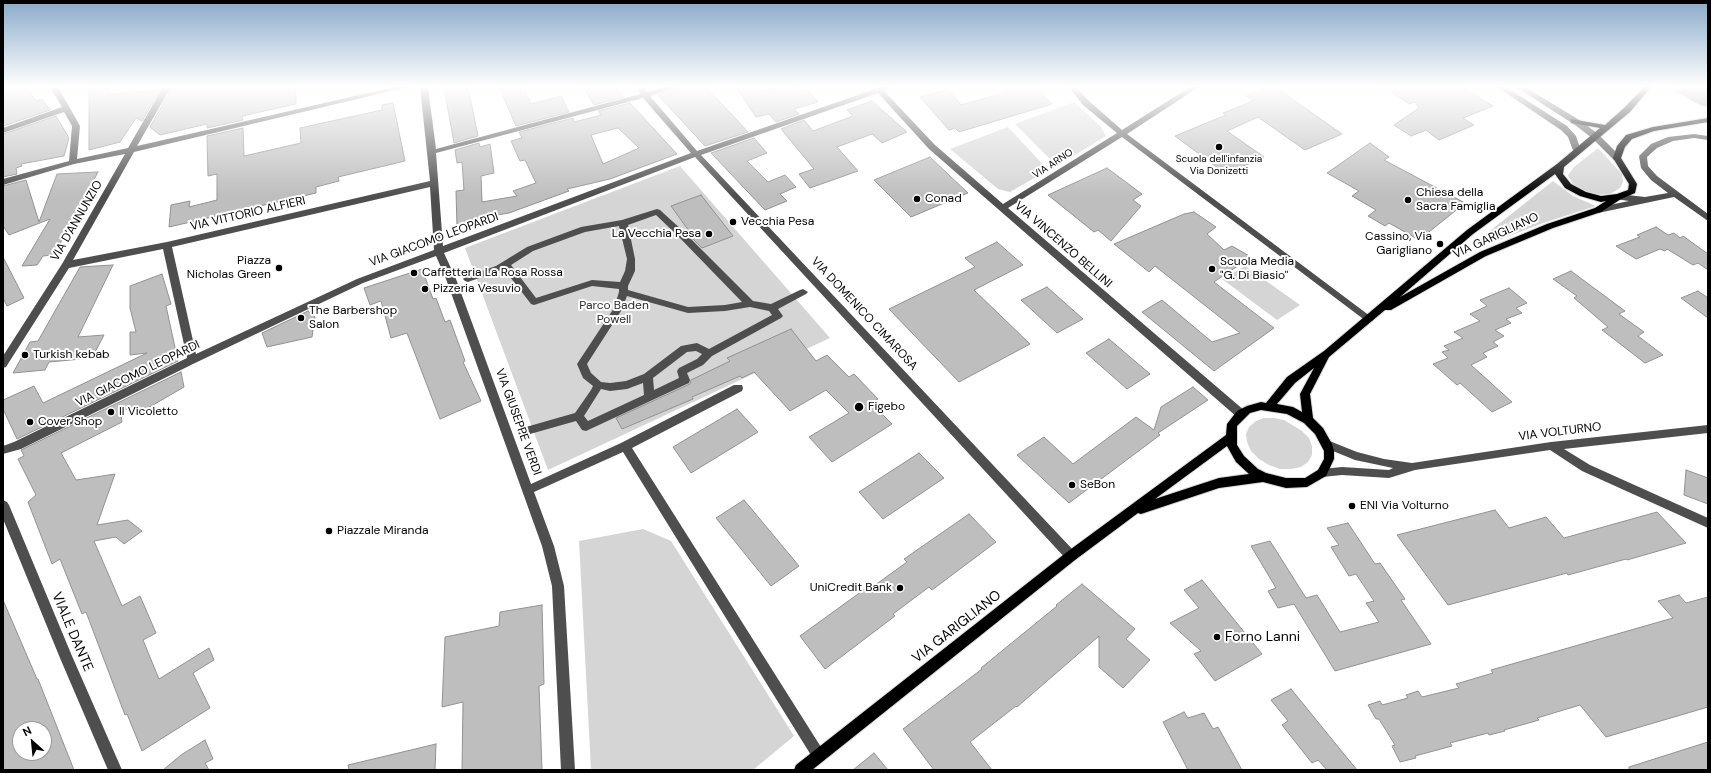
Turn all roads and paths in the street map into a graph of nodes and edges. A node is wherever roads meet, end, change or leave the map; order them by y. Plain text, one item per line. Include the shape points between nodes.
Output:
1 (25, 123) edge
2 (74, 123) edge
3 (146, 123) edge
4 (248, 123) edge
5 (428, 123) edge
6 (532, 123) edge
7 (670, 123) edge
8 (779, 123) edge
9 (910, 123) edge
10 (1109, 123) edge
11 (1137, 123) edge
12 (1556, 123) edge
13 (1577, 123) edge
14 (1585, 123) edge
15 (1610, 123) edge
16 (1689, 123) edge
17 (1605, 127) junction
18 (3, 131) edge
19 (1121, 133) junction
20 (1595, 136) junction
21 (1708, 138) edge
22 (131, 150) junction
23 (1576, 151) junction
24 (432, 152) junction
25 (696, 154) junction
26 (1617, 158) junction
27 (73, 162) junction
28 (1560, 166) junction
29 (3, 182) edge
30 (434, 183) junction
31 (1674, 194) junction
32 (1618, 196) junction
33 (1645, 200) junction
34 (1003, 208) junction
35 (1598, 210) junction
36 (1708, 218) edge
37 (624, 223) junction
38 (167, 245) junction
39 (439, 252) junction
40 (505, 264) junction
41 (66, 265) junction
42 (468, 279) dead end
43 (623, 289) junction
44 (803, 292) dead end
45 (750, 304) junction
46 (772, 308) junction
47 (1369, 319) junction
48 (709, 353) junction
49 (1327, 354) junction
50 (192, 360) junction
51 (3, 364) edge
52 (648, 376) junction
53 (598, 385) junction
54 (738, 388) dead end
55 (649, 396) junction
56 (1269, 406) junction
57 (1241, 414) junction
58 (578, 416) junction
59 (1308, 420) junction
60 (1708, 429) edge
61 (523, 432) dead end
62 (1230, 438) junction
63 (1327, 444) junction
64 (625, 446) junction
65 (1551, 446) junction
66 (3, 450) edge
67 (1415, 466) junction
68 (1322, 473) junction
69 (1263, 477) junction
70 (528, 490) junction
71 (3, 505) edge
72 (1133, 511) junction
73 (1708, 523) edge
74 (1071, 556) junction
75 (819, 755) junction
76 (115, 770) edge
77 (568, 770) edge
78 (802, 770) edge

1 - 18 street
2 - 27 street
3 - 22 street, VIA D'ANNUNZIO
4 - 22 street
5 - 24 street, VIA GIUSEPPE VERDI
6 - 24 street
7 - 25 street, VIA DOMENICO CIMAROSA
8 - 25 street, VIA GIACOMO LEOPARDI
9 - 34 street, VIA VINCENZO BELLINI via 932,147
10 - 19 street
11 - 19 street, VIA ARNO
12 - 23 street via 1572,136
13 - 20 street
14 - 17 main road
15 - 17 main road, VIA GARIGLIANO
16 - 26 main road via 1653,129 1630,137 1620,146
17 - 20 main road, VIA GARIGLIANO
19 - 34 street, VIA ARNO
19 - 47 street
20 - 23 main road, VIA GARIGLIANO
20 - 26 street
21 - 31 street via 1694,136 1671,139 1654,146 1643,156 1644,166
22 - 27 street
22 - 41 street, VIA D'ANNUNZIO
23 - 28 main road, VIA GARIGLIANO
24 - 30 street, VIA GIUSEPPE VERDI
25 - 39 street, VIA GIACOMO LEOPARDI
25 - 74 street, VIA DOMENICO CIMAROSA
26 - 32 main road, VIA GARIGLIANO via 1633,184 1632,191
27 - 29 street
28 - 32 main road, VIA GARIGLIANO via 1559,174 1568,186 1583,194 1601,199
28 - 47 main road, VIA GARIGLIANO via 1470,232
30 - 38 street, VIA VITTORIO ALFIERI
30 - 39 street, VIA GIUSEPPE VERDI
31 - 33 street
31 - 36 street
32 - 33 street
32 - 35 main road, VIA GARIGLIANO
33 - 35 street
34 - 57 street, VIA VINCENZO BELLINI
35 - 47 main road, VIA GARIGLIANO via 1550,226 1483,254
37 - 40 street via 584,229 530,249
37 - 43 street via 631,258 630,271
37 - 45 street via 657,212
38 - 41 street, VIA VITTORIO ALFIERI
38 - 50 street
39 - 50 street, VIA GIACOMO LEOPARDI via 360,281
39 - 70 street, VIA GIUSEPPE VERDI
40 - 42 street
40 - 43 street via 534,302 592,283
41 - 51 street, VIA D'ANNUNZIO
43 - 45 street via 688,310
43 - 53 street via 618,310 582,364 587,375
44 - 46 street
45 - 46 street
46 - 48 street via 778,316
47 - 49 main road, VIA GARIGLIANO
48 - 52 street via 697,347 684,349
48 - 55 street via 700,362 682,371 685,380
49 - 56 main road, VIA GARIGLIANO via 1291,380
49 - 59 main road, VIA GARIGLIANO via 1305,394
50 - 66 street, VIA GIACOMO LEOPARDI via 17,446
52 - 53 street via 627,385
52 - 55 street
53 - 58 street
54 - 64 street
55 - 58 street via 586,427
56 - 57 main road via 1253,408
56 - 59 main road via 1289,410
57 - 62 main road via 1232,424
58 - 61 street
59 - 63 main road
60 - 65 street, VIA VOLTURNO
62 - 69 main road, VIA GARIGLIANO via 1240,459
62 - 72 main road, VIA GARIGLIANO
63 - 67 street, VIA VOLTURNO via 1355,456 1384,463
63 - 68 main road via 1329,459
64 - 70 street
64 - 75 street
65 - 67 street, VIA VOLTURNO
65 - 73 street via 1586,468
67 - 68 street, VIA VOLTURNO via 1388,474 1342,471
68 - 69 main road, VIA GARIGLIANO via 1307,482 1296,483
69 - 72 main road, VIA GARIGLIANO via 1219,483
70 - 77 street, VIA GIUSEPPE VERDI via 548,546 558,586
71 - 76 street, VIALE DANTE
72 - 74 main road, VIA GARIGLIANO
74 - 75 main road, VIA GARIGLIANO
75 - 78 main road, VIA GARIGLIANO

